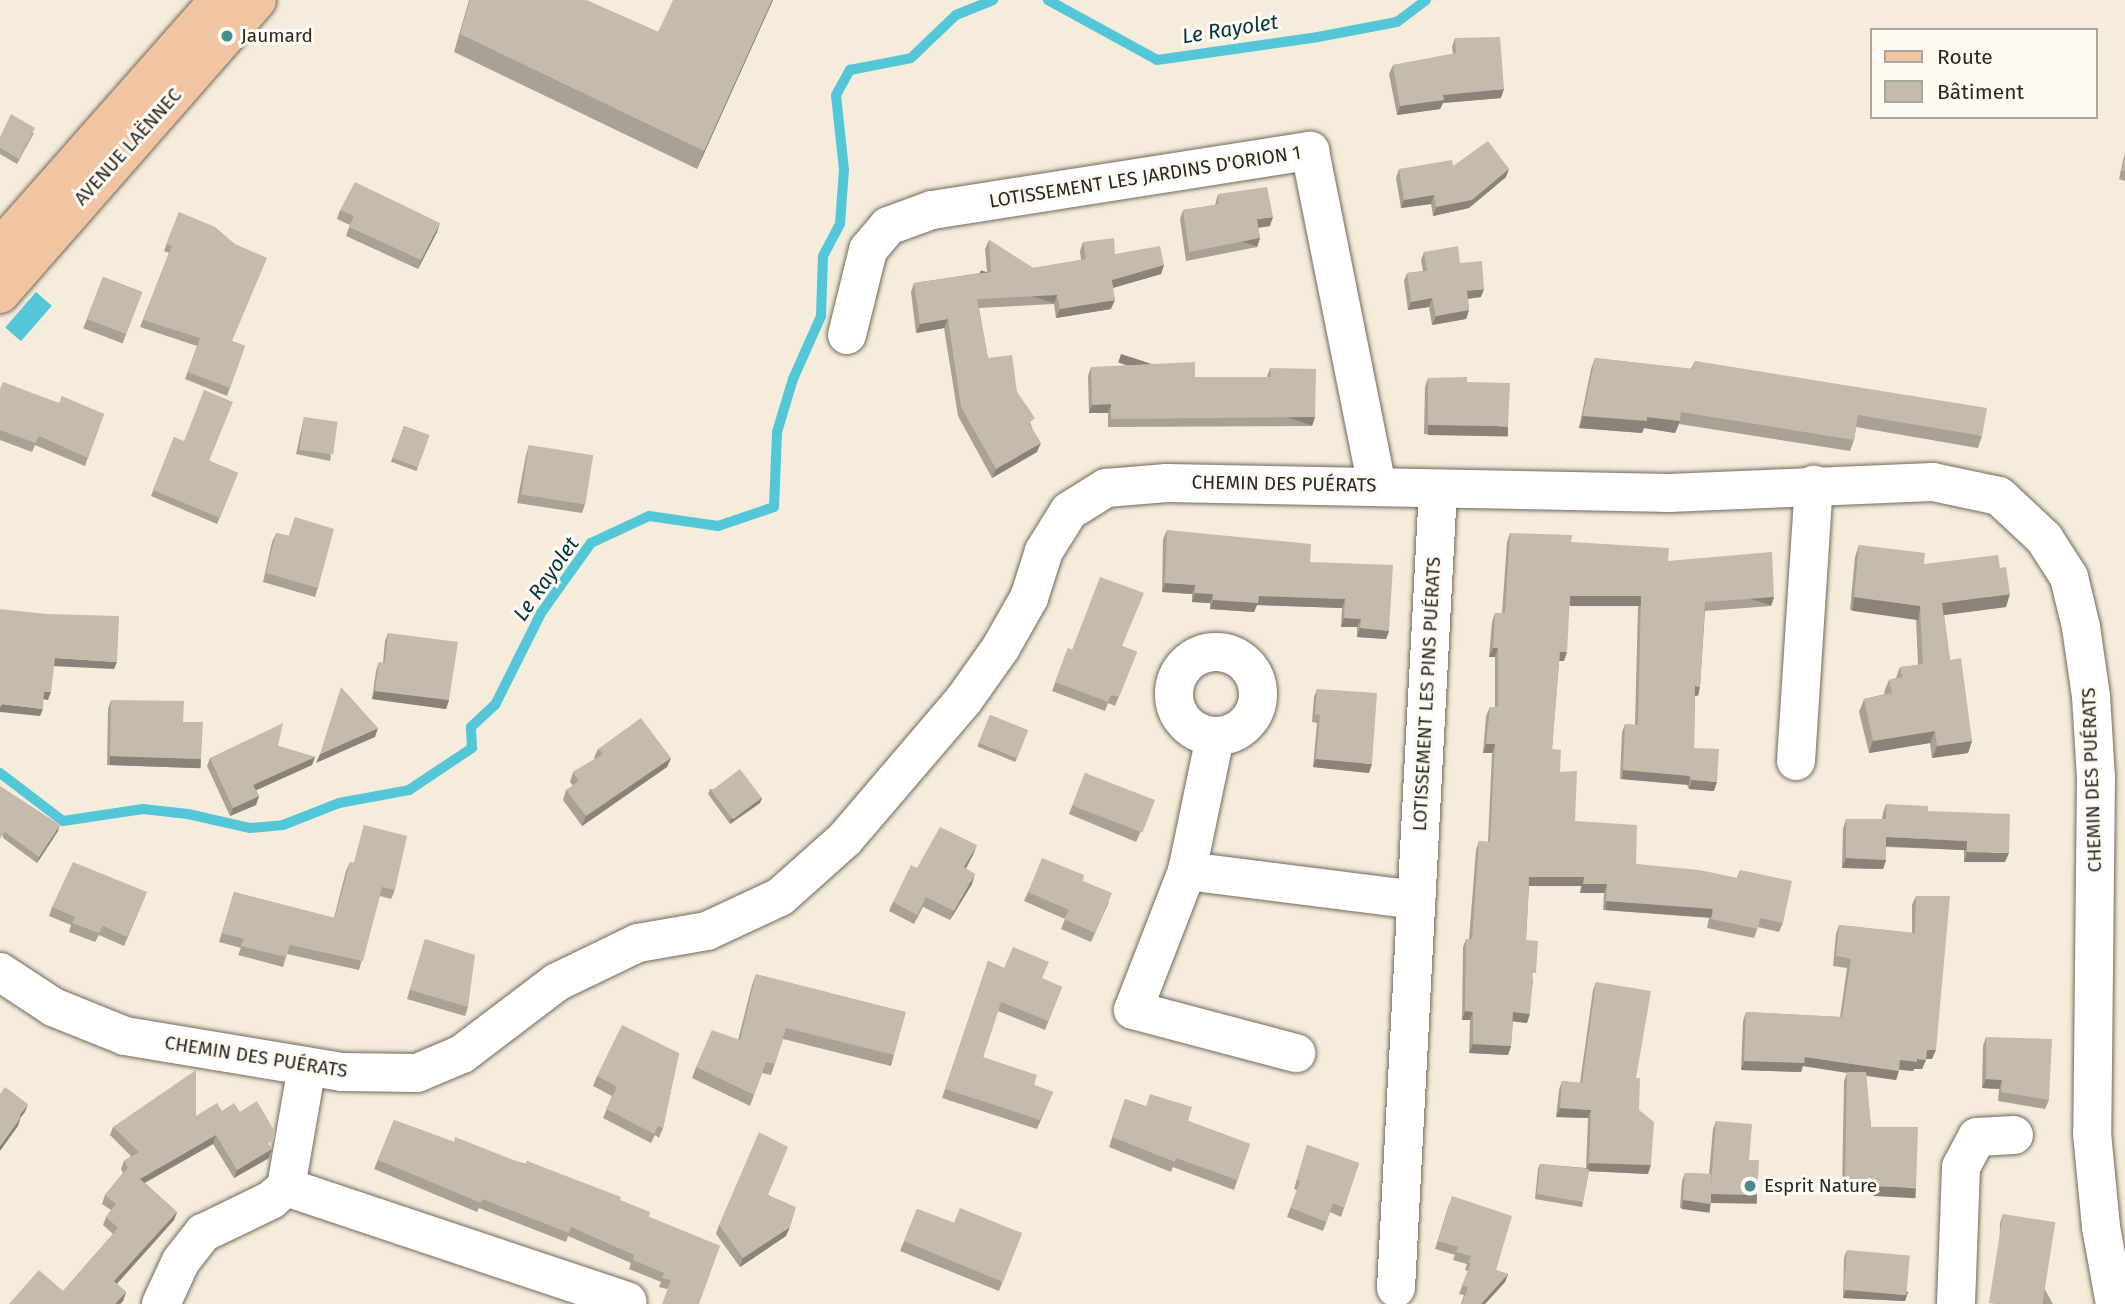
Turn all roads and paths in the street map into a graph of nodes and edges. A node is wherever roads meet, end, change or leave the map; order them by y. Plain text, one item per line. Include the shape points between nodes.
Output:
1 (219, 0) edge
2 (257, 0) edge
3 (0, 248) edge
4 (0, 294) edge
5 (848, 335) dead end
6 (1377, 485) junction
7 (1814, 485) junction
8 (1438, 489) junction
9 (1215, 737) dead end
10 (1796, 761) dead end
11 (1187, 871) junction
12 (1416, 900) junction
13 (0, 972) edge
14 (2110, 973) edge
15 (1296, 1054) dead end
16 (307, 1067) junction
17 (2014, 1135) dead end
18 (286, 1187) junction
19 (1396, 1288) dead end
20 (627, 1301) dead end
21 (161, 1304) edge
22 (1956, 1304) edge
23 (2115, 1304) edge

1 - 3 main road, AVENUE LAËNNEC
2 - 4 main road, AVENUE LAËNNEC
5 - 6 street, LOTISSEMENT LES JARDINS D'ORION 1 via 868,250 888,226 932,211 1310,151
6 - 8 street, CHEMIN DES PUÉRATS
6 - 16 street, CHEMIN DES PUÉRATS via 1167,483 1106,488 1069,511 1044,551 1029,598 963,701 845,839 780,897 708,932 638,943 557,982 462,1054 416,1073
7 - 8 street, CHEMIN DES PUÉRATS via 1669,493
7 - 10 street
7 - 14 street, CHEMIN DES PUÉRATS via 1933,482 1999,496 2044,538 2068,577 2091,696
8 - 12 street, LOTISSEMENT LES PINS PUÉRATS
9 - 11 street
11 - 12 street
11 - 15 street via 1133,1010
12 - 19 street, LOTISSEMENT LES PINS PUÉRATS
13 - 16 street, CHEMIN DES PUÉRATS via 52,1007 125,1036
14 - 23 street, CHEMIN DES PUÉRATS via 2092,1133 2101,1227
16 - 18 street
17 - 22 street via 1977,1137 1961,1167
18 - 20 street
18 - 21 street via 271,1200 203,1233 181,1261

